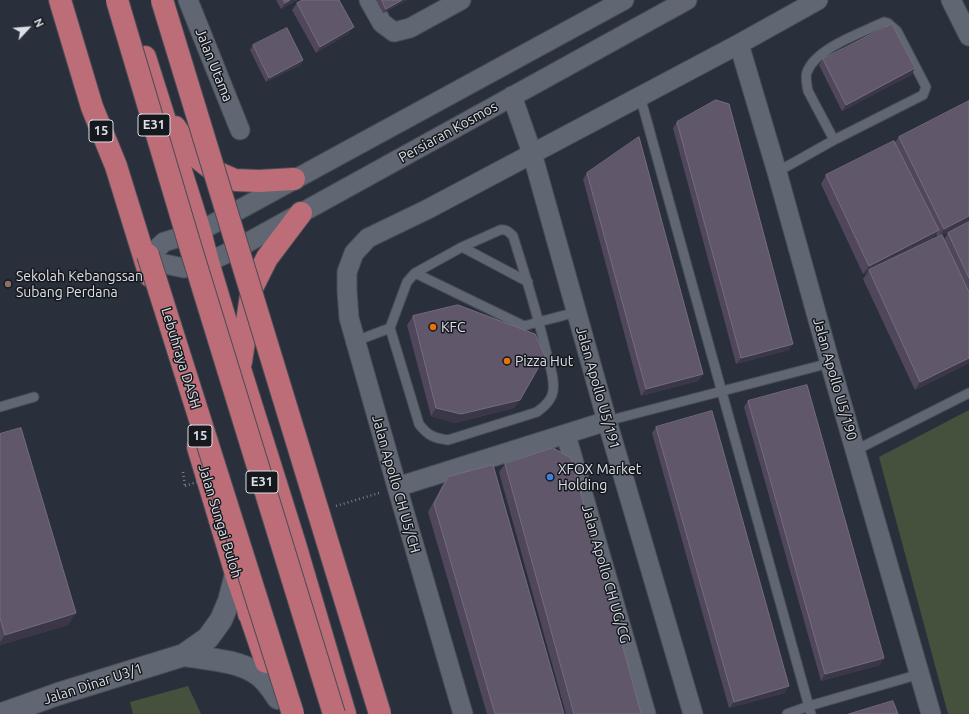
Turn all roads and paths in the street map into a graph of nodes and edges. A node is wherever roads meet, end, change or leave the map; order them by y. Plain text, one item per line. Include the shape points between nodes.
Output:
1 (60, 0) edge
2 (72, 0) edge
3 (117, 0) edge
4 (127, 0) edge
5 (162, 0) edge
6 (188, 0) edge
7 (369, 0) edge
8 (461, 0) edge
9 (624, 0) edge
10 (687, 0) edge
11 (818, 0) edge
12 (951, 0) edge
13 (969, 36) edge
14 (739, 44) junction
15 (512, 96) junction
16 (640, 96) junction
17 (159, 103) junction
18 (92, 107) junction
19 (240, 130) dead end
20 (834, 140) junction
21 (532, 153) junction
22 (777, 172) junction
23 (294, 179) junction
24 (301, 213) junction
25 (200, 231) junction
26 (462, 247) junction
27 (145, 260) junction
28 (208, 262) junction
29 (415, 273) junction
30 (528, 282) junction
31 (576, 312) junction
32 (539, 322) junction
33 (390, 328) junction
34 (356, 341) junction
35 (830, 363) junction
36 (240, 369) junction
37 (721, 392) junction
38 (969, 393) edge
39 (34, 397) dead end
40 (0, 407) edge
41 (607, 422) junction
42 (566, 435) junction
43 (856, 450) junction
44 (397, 487) junction
45 (330, 508) dead end
46 (236, 574) junction
47 (249, 614) junction
48 (184, 655) junction
49 (328, 655) junction
50 (920, 674) junction
51 (281, 706) edge
52 (810, 710) edge
53 (2, 714) edge
54 (293, 714) edge
55 (334, 714) edge
56 (345, 714) edge
57 (355, 714) edge
58 (380, 714) edge
59 (463, 714) edge
60 (646, 714) edge
61 (693, 714) edge
62 (787, 714) edge
63 (932, 714) edge

1 - 18 highway, Jalan Sungai Buloh / 15
2 - 54 highway, Lebuhraya DASH, bridge via 148,255
3 - 55 highway, E31, bridge
4 - 17 highway
5 - 58 highway, bridge
6 - 19 street, Jalan Utama
7 - 8 street via 382,23 394,32 410,28
9 - 23 street
10 - 15 street, Persiaran Kosmos
11 - 14 street
12 - 13 street
14 - 16 street
14 - 22 street, Jalan Apollo U5/190
15 - 21 street, Jalan Apollo U5/191
15 - 24 street, Persiaran Kosmos
16 - 21 street
16 - 37 lane
17 - 23 highway via 194,155 214,171 235,180
17 - 25 highway
18 - 27 highway, Jalan Sungai Buloh / 15 via 116,166
18 - 46 highway, Jalan Sungai Buloh / 15
20 - 20 lane via 923,95 926,91 898,31 888,23 884,22 829,48 812,62 807,74 808,91
20 - 22 lane
21 - 31 street, Jalan Apollo U5/191
21 - 34 street, Jalan Apollo CH U5/CH via 368,238 354,253 347,272 349,318
22 - 35 street, Jalan Apollo U5/190
23 - 25 street
24 - 28 street, Persiaran Kosmos
24 - 36 highway via 267,258 252,288
25 - 27 street via 164,242
25 - 28 highway
26 - 29 lane
26 - 30 lane
26 - 30 lane via 500,230 508,230 513,236
27 - 28 street via 184,268
27 - 47 highway, Jalan Sungai Buloh / 15 via 238,559
28 - 36 highway
29 - 32 lane via 524,326
29 - 33 lane via 407,282
30 - 32 lane
31 - 32 lane
31 - 41 street, Jalan Apollo U5/191
32 - 33 lane via 553,380 553,392 547,404 537,412 448,440 435,438 425,432 419,424
33 - 34 lane
34 - 44 street, Jalan Apollo CH U5/CH
35 - 37 lane
35 - 43 street, Jalan Apollo U5/190
36 - 49 highway
37 - 41 lane
37 - 52 lane
38 - 43 lane
39 - 40 lane
41 - 42 street
41 - 61 street, Jalan Apollo U5/191
42 - 44 street via 492,461
42 - 60 street, Jalan Apollo CH UG/CG
43 - 50 street, Jalan Apollo U5/190
44 - 45 path
44 - 59 street, Jalan Apollo CH U5/CH
46 - 47 highway, Jalan Sungai Buloh / 15
46 - 48 street via 221,620 208,638
47 - 51 highway, Jalan Sungai Buloh / 15
48 - 51 street via 238,665 256,673 268,684
48 - 53 street, Jalan Dinar U3/1
49 - 56 highway
49 - 57 highway
50 - 52 lane
50 - 63 street, Jalan Apollo U5/190
52 - 62 lane

